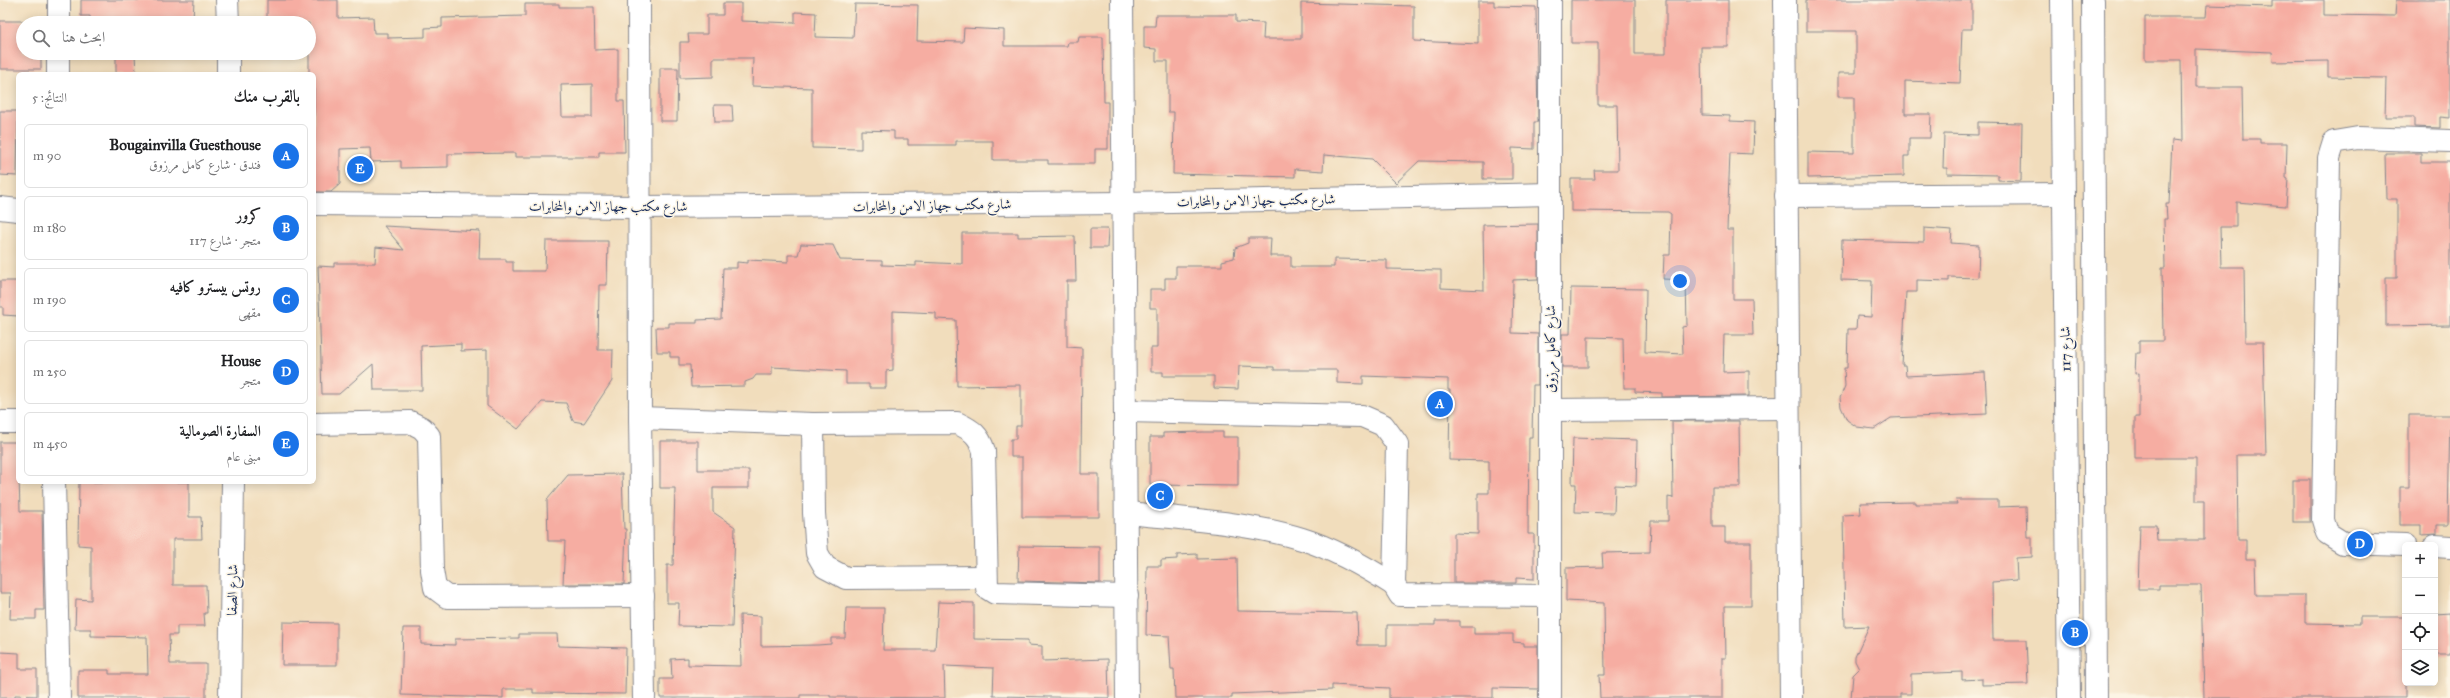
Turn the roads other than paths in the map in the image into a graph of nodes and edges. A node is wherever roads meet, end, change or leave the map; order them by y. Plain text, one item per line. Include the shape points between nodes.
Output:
1 (59, 0) edge
2 (227, 0) edge
3 (639, 0) edge
4 (1122, 0) edge
5 (1550, 0) edge
6 (1785, 0) edge
7 (2062, 0) edge
8 (2093, 0) edge
9 (59, 16) edge
10 (228, 16) edge
11 (58, 60) edge
12 (228, 60) edge
13 (58, 72) edge
14 (228, 72) edge
15 (2450, 141) edge
16 (1550, 194) junction
17 (2064, 194) junction
18 (1786, 196) junction
19 (1125, 203) junction
20 (316, 204) edge
21 (639, 207) junction
22 (0, 208) edge
23 (16, 210) edge
24 (1787, 408) junction
25 (1550, 410) junction
26 (1125, 411) junction
27 (640, 418) junction
28 (0, 422) edge
29 (16, 422) edge
30 (316, 424) edge
31 (813, 424) junction
32 (54, 484) edge
33 (233, 484) edge
34 (1127, 512) junction
35 (2402, 545) edge
36 (2438, 546) edge
37 (2450, 547) edge
38 (985, 577) junction
39 (1394, 585) junction
40 (643, 596) junction
41 (1127, 596) junction
42 (1550, 596) junction
43 (59, 698) edge
44 (230, 698) edge
45 (644, 698) edge
46 (1127, 698) edge
47 (1550, 698) edge
48 (1791, 698) edge
49 (2069, 698) edge
50 (2096, 698) edge

1 - 9 street
2 - 10 street
3 - 21 street
4 - 19 street
5 - 16 street, شارع كامل مرزوق
6 - 18 street
7 - 17 street, شارع 117
8 - 50 street, شارع 117
11 - 13 street
12 - 14 street
15 - 35 street via 2358,138 2334,142 2329,158 2323,520 2327,533 2343,543
16 - 19 street, شارع مكتب جهاز الامن والمخابرات
16 - 25 street, شارع كامل مرزوق
17 - 18 street
17 - 49 street, شارع 117
18 - 24 street
19 - 21 street, شارع مكتب جهاز الامن والمخابرات
19 - 26 street
20 - 21 street, شارع مكتب جهاز الامن والمخابرات
21 - 27 street
22 - 23 street
24 - 25 street
24 - 48 street
25 - 42 street, شارع كامل مرزوق
26 - 34 street
26 - 39 street via 1362,416 1383,424 1397,444
27 - 31 street
27 - 40 street
28 - 29 street
30 - 40 street via 410,422 422,428 429,436 432,570 435,588 447,597
31 - 38 street via 817,553 825,567 846,578
31 - 38 street via 957,423 972,430 984,451
32 - 43 street
33 - 44 street, شارع الصفا
34 - 39 street via 1241,526 1302,539 1365,566
34 - 41 street
36 - 37 street
38 - 41 street via 987,588 994,592
39 - 42 street via 1400,595 1424,597
40 - 45 street
41 - 46 street
42 - 47 street, شارع كامل مرزوق

